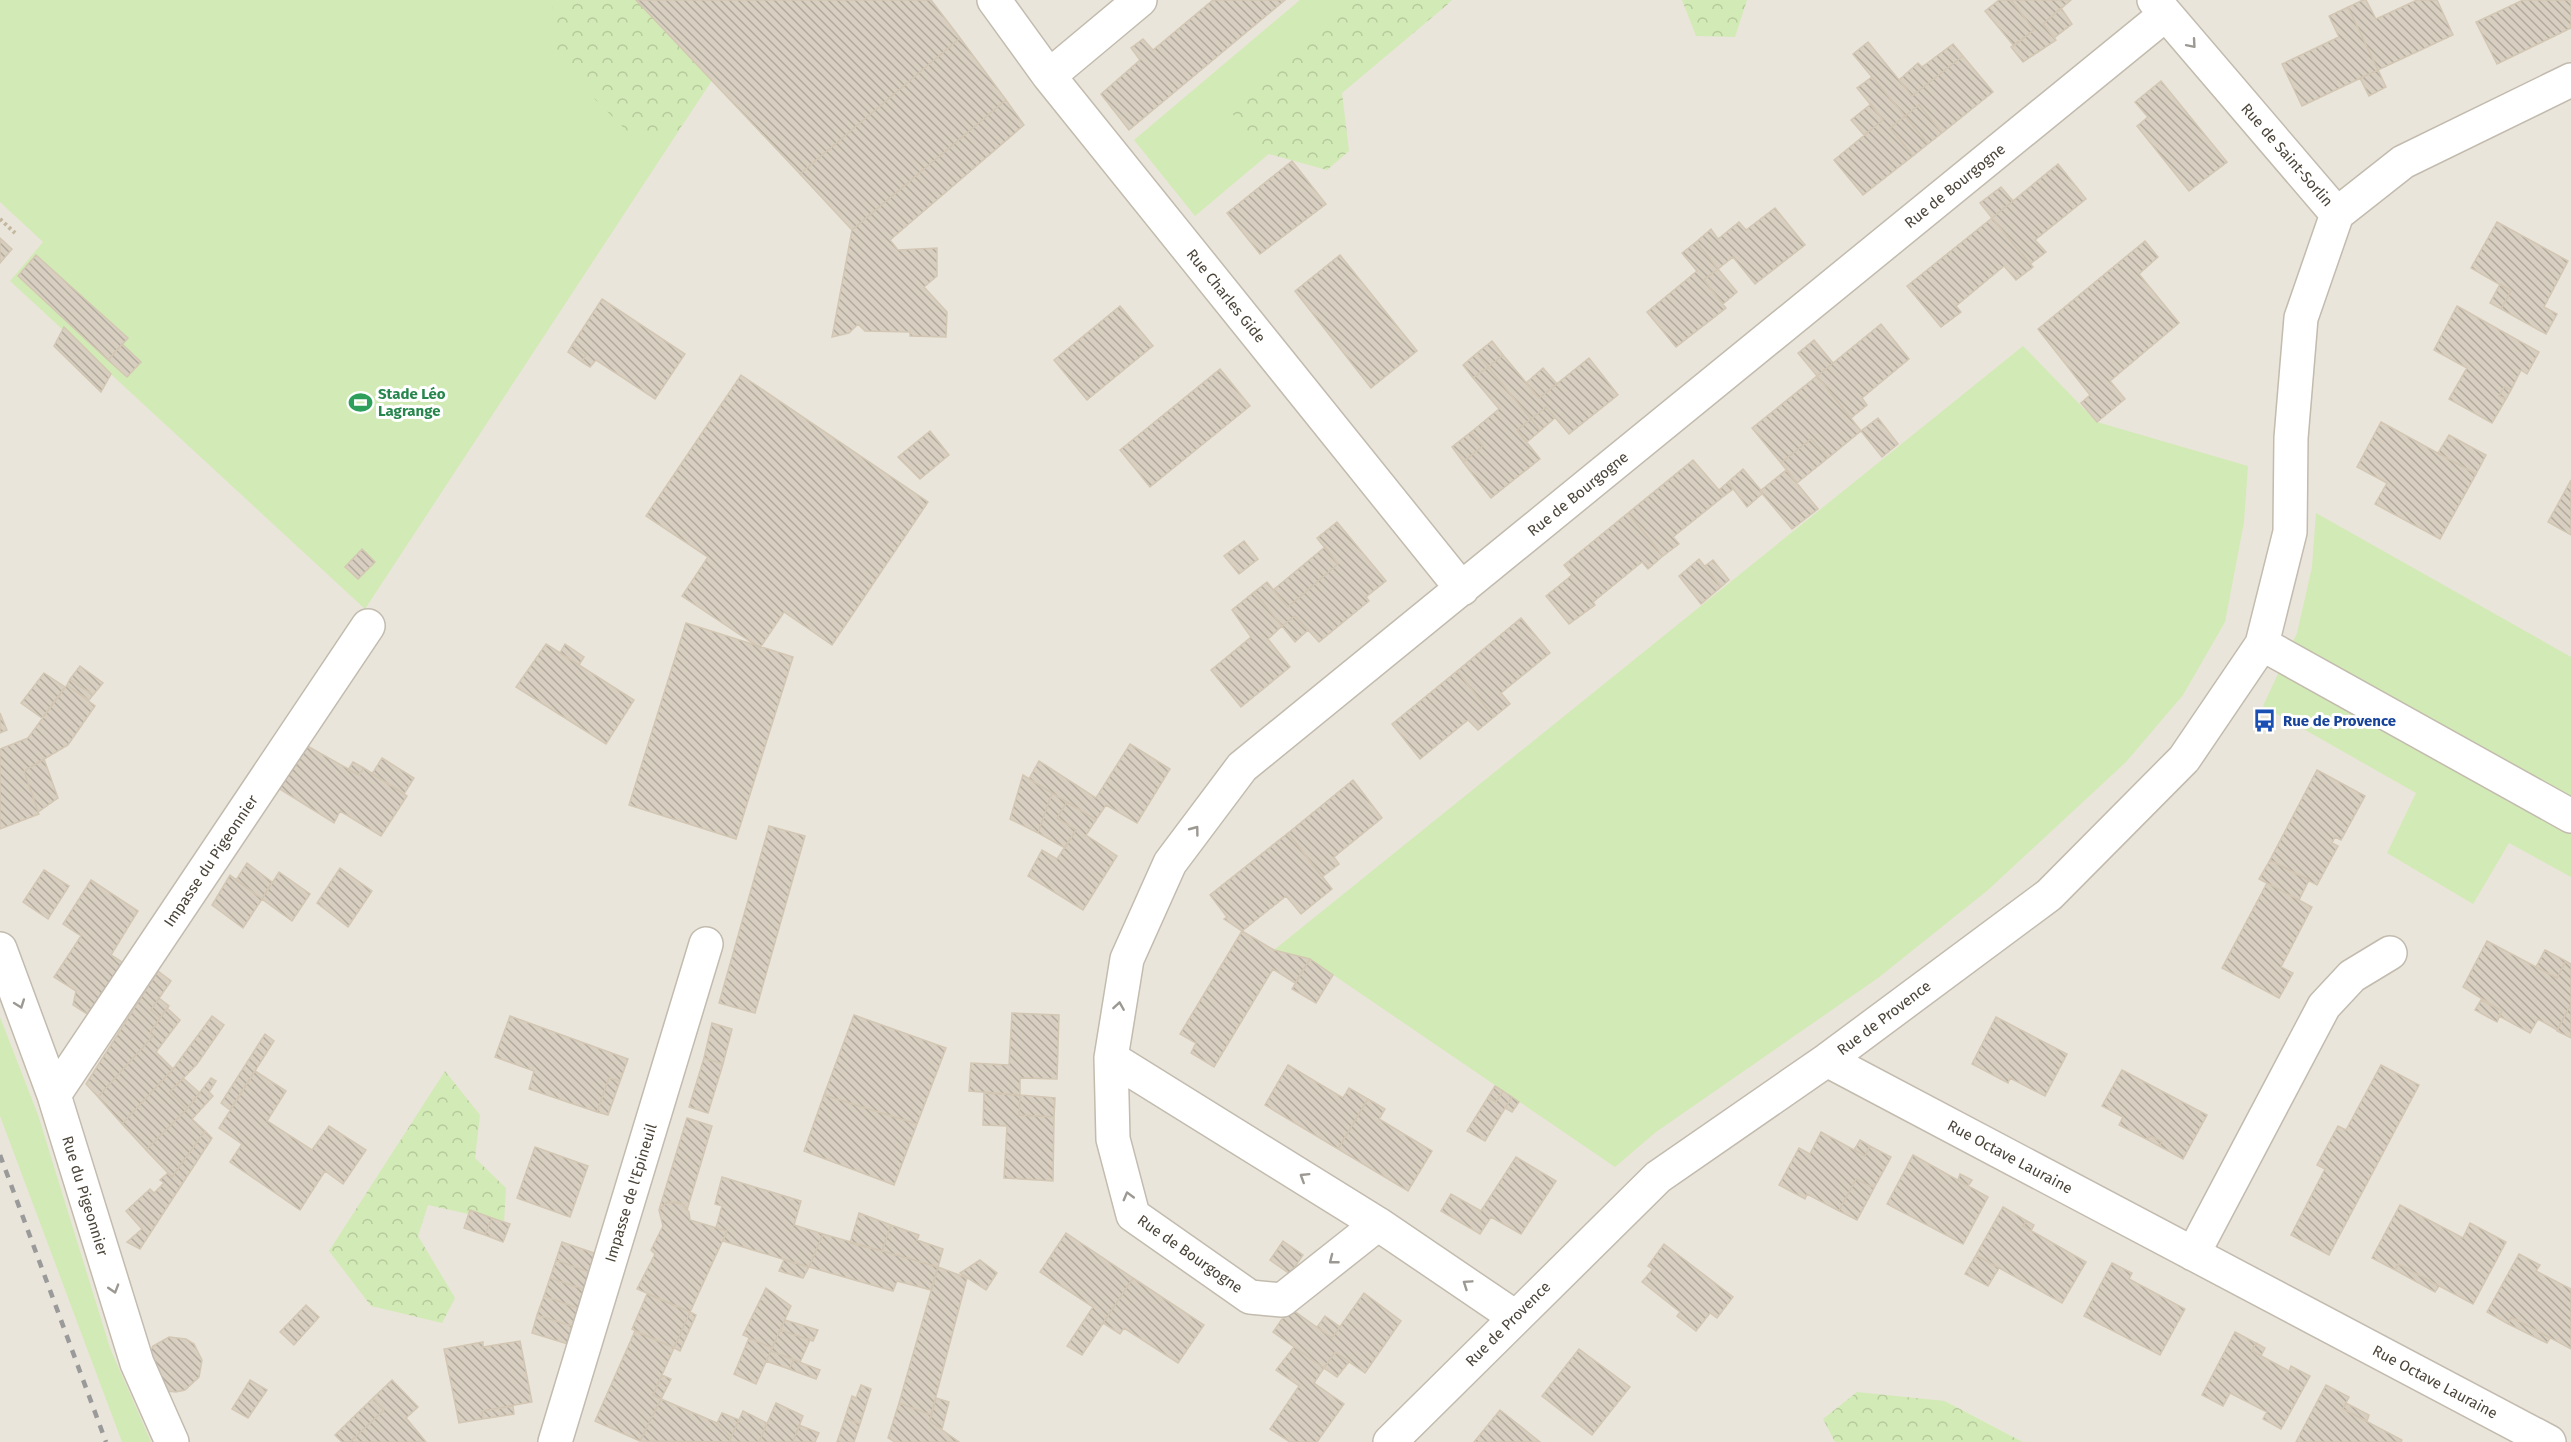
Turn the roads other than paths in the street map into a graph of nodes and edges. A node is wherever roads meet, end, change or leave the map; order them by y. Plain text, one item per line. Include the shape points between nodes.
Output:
1 (994, 0) edge
2 (1140, 0) edge
3 (2160, 7) edge
4 (1049, 76) junction
5 (2571, 80) edge
6 (2337, 214) junction
7 (1462, 589) junction
8 (368, 626) dead end
9 (2262, 644) junction
10 (2571, 816) edge
11 (706, 944) dead end
12 (0, 950) edge
13 (2390, 953) dead end
14 (1111, 1058) junction
15 (1827, 1060) junction
16 (54, 1095) junction
17 (1378, 1224) junction
18 (2193, 1254) junction
19 (1515, 1317) junction
20 (172, 1442) edge
21 (555, 1442) edge
22 (1390, 1442) edge
23 (2549, 1442) edge

1 - 4 street, Rue Charles Gide
2 - 4 street
3 -> 6 street, Rue de Saint-Sorlin
3 - 7 street, Rue de Bourgogne
4 - 7 street, Rue Charles Gide
5 - 6 street, Rue de Saint-Sorlin via 2403,162
6 - 9 street, Rue de Provence via 2301,318 2291,438 2290,532
14 -> 7 street, Rue de Bourgogne via 1127,959 1177,853 1242,767
8 - 16 street, Impasse du Pigeonnier
9 - 10 street
9 - 15 street, Rue de Provence via 2184,759 2049,895
11 - 21 street, Impasse de l'Epineuil
12 -> 16 street, Rue du Pigeonnier
13 - 18 street via 2352,976 2324,1006
17 -> 14 street
17 -> 14 street, Rue de Bourgogne via 1282,1300 1250,1297 1134,1215 1113,1139
15 - 18 street, Rue Octave Lauraine
15 - 19 street, Rue de Provence via 1658,1177
16 -> 20 street, Rue du Pigeonnier via 137,1363
19 -> 17 street
18 - 23 street, Rue Octave Lauraine
19 - 22 street, Rue de Provence

